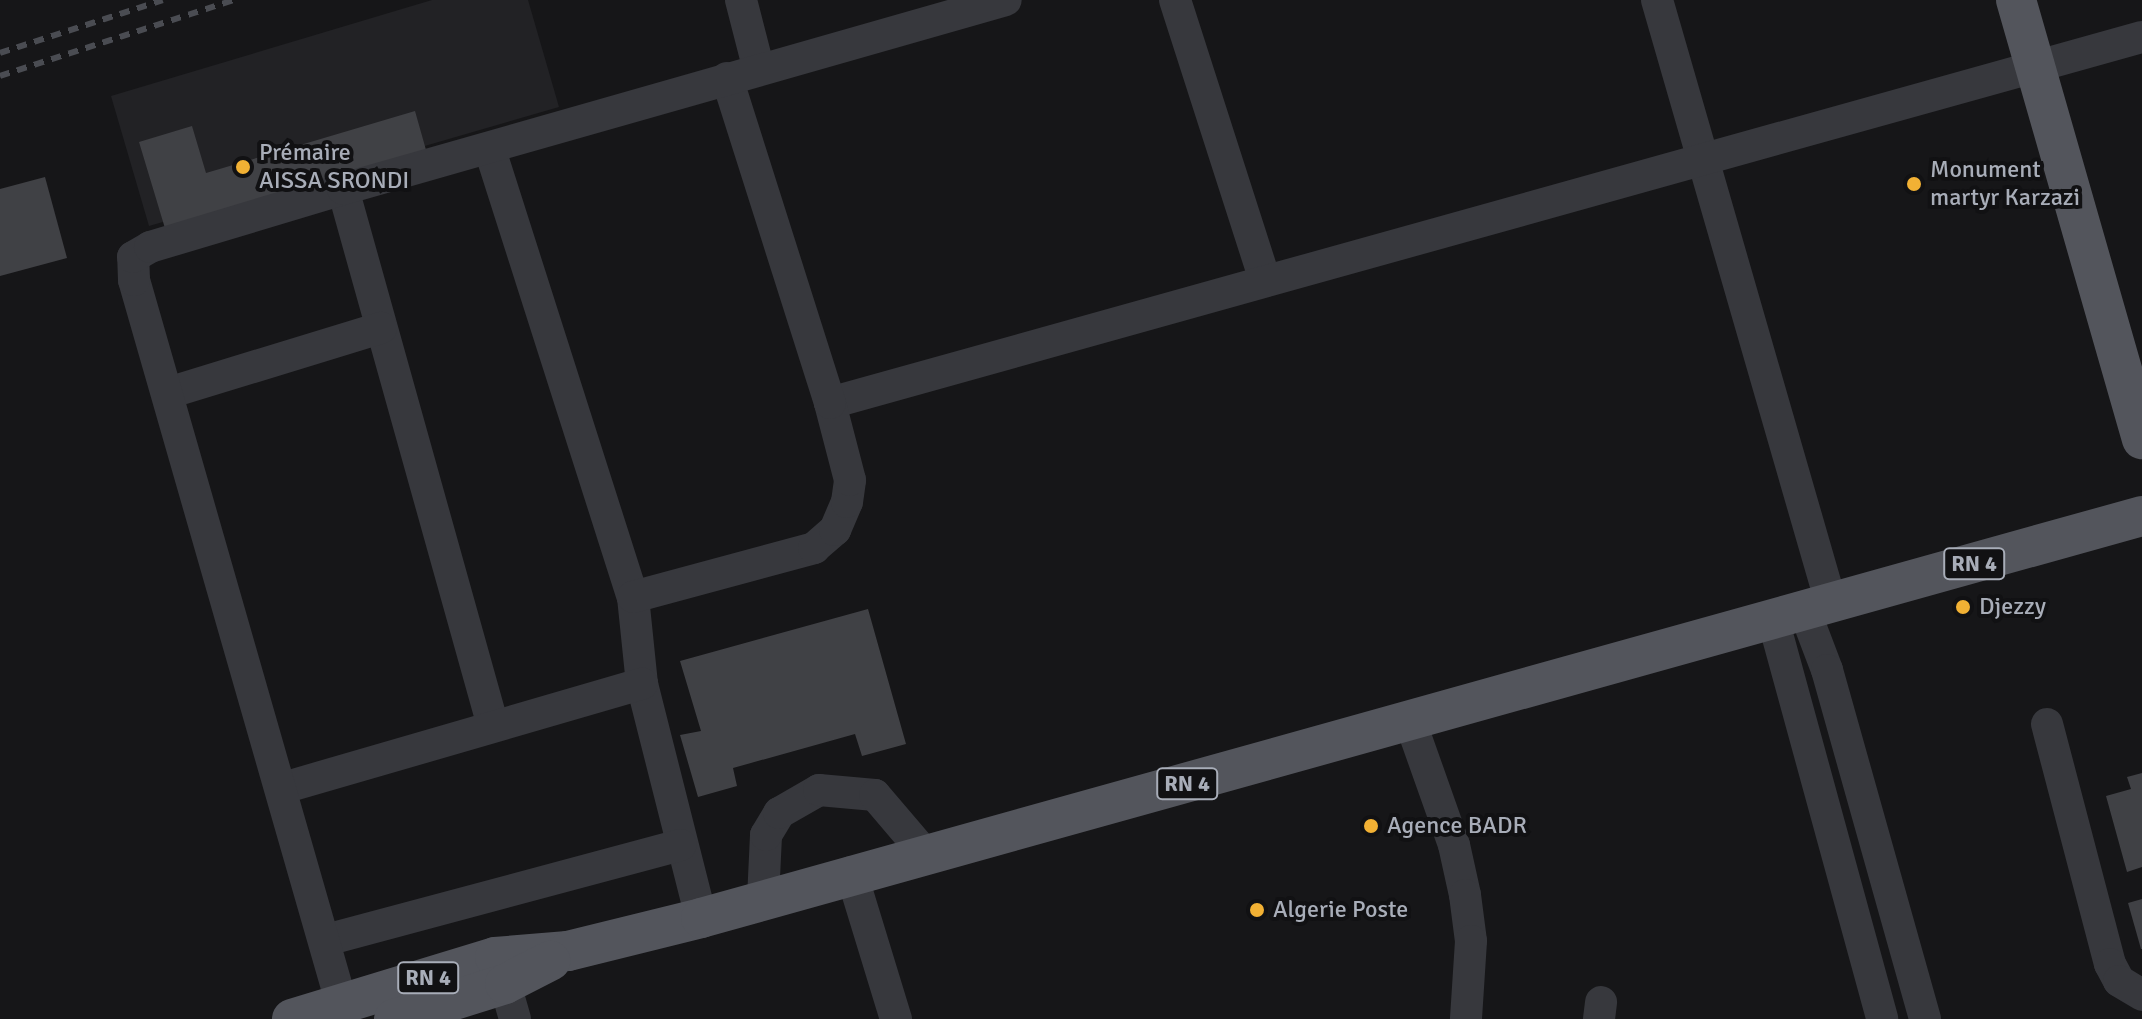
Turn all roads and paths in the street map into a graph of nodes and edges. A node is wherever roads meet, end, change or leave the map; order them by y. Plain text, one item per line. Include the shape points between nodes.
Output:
1 (741, 0) edge
2 (1006, 0) edge
3 (1175, 0) edge
4 (1657, 0) edge
5 (2016, 0) edge
6 (2142, 37) edge
7 (2034, 68) junction
8 (759, 70) junction
9 (727, 78) junction
10 (490, 150) junction
11 (1704, 158) junction
12 (343, 189) junction
13 (1265, 281) junction
14 (381, 328) junction
15 (168, 393) junction
16 (830, 403) junction
17 (2142, 439) edge
18 (2142, 516) edge
19 (633, 597) junction
20 (1804, 613) junction
21 (642, 684) junction
22 (1409, 718) junction
23 (2047, 724) dead end
24 (493, 726) junction
25 (283, 788) junction
26 (680, 845) junction
27 (927, 856) junction
28 (851, 872) junction
29 (763, 899) junction
30 (701, 918) junction
31 (326, 940) junction
32 (568, 951) junction
33 (2142, 995) edge
34 (510, 1002) edge
35 (342, 1005) junction
36 (292, 1019) edge
37 (394, 1019) edge
38 (896, 1019) edge
39 (1466, 1019) edge
40 (1882, 1019) edge
41 (1925, 1019) edge

1 - 8 street
2 - 8 street
3 - 13 street
4 - 11 street
5 - 7 main road
6 - 7 street
7 - 11 street
7 - 17 main road
8 - 9 street
9 - 10 street
9 - 16 street
10 - 12 street
10 - 19 street
11 - 13 street
11 - 20 street
12 - 14 street
12 - 15 street via 150,247 133,257 134,280
13 - 16 street
14 - 15 street
14 - 24 street
15 - 25 street
16 - 19 street via 850,480 835,530 814,548
18 - 20 main road, RN 4
19 - 21 street
20 - 22 main road, RN 4
20 - 40 street
20 - 41 street via 1827,670
21 - 24 street
21 - 26 street
22 - 27 main road, RN 4
22 - 39 street via 1454,845 1465,895 1471,941
23 - 33 street via 2110,964 2119,981
24 - 25 street
25 - 31 street
26 - 30 street
26 - 31 street
27 - 28 main road, RN 4
27 - 29 street via 875,795 819,790 779,813 766,835
28 - 29 main road, RN 4
28 - 38 street
29 - 30 main road, RN 4
30 - 32 main road, RN 4
31 - 35 street
32 - 34 main road, RN 4
32 - 35 main road, RN 4 via 495,957
34 - 37 main road, RN 4
35 - 36 main road, RN 4

